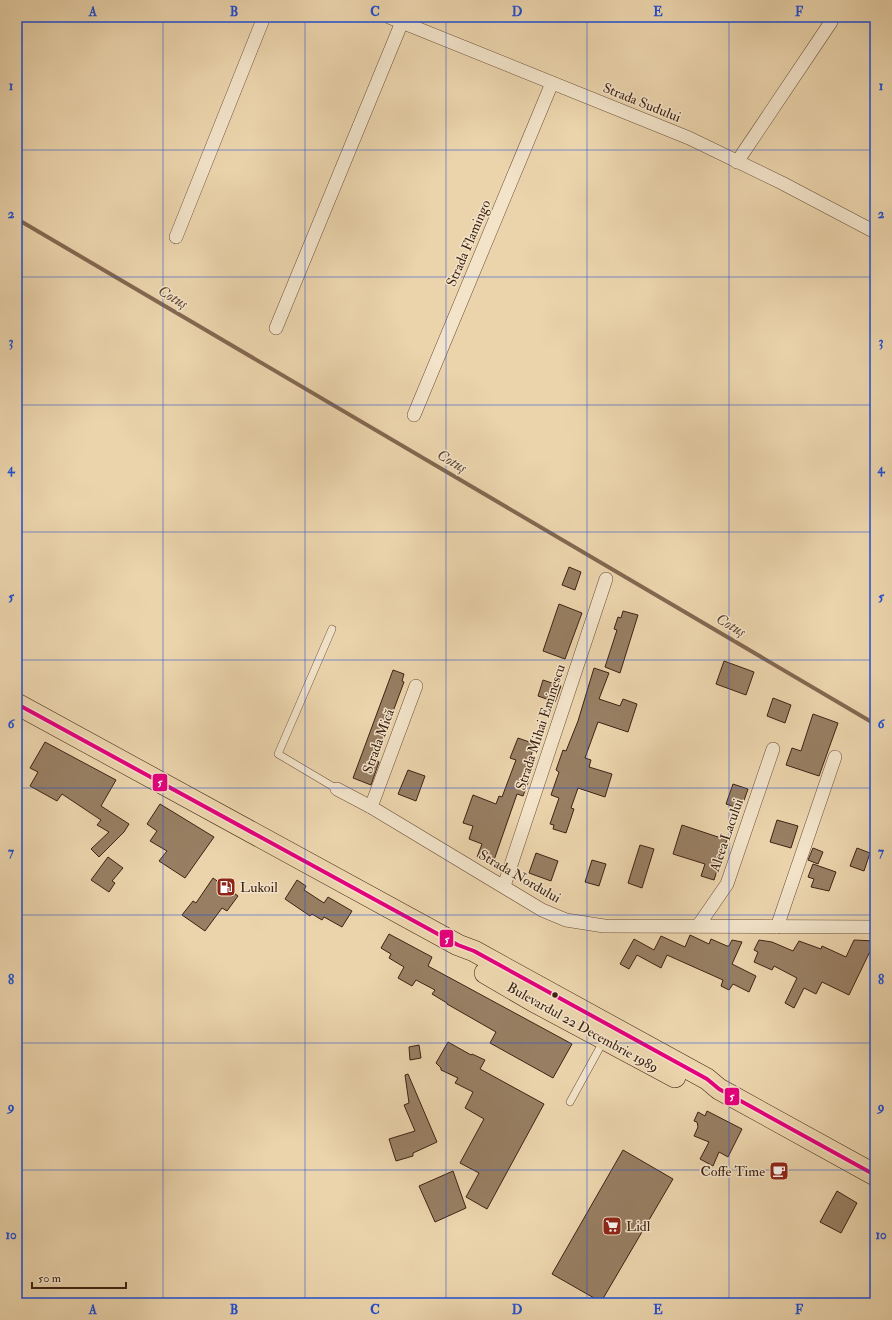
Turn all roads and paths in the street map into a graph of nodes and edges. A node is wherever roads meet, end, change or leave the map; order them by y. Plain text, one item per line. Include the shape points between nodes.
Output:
1 (264, 17) edge
2 (389, 17) edge
3 (402, 22) junction
4 (831, 22) dead end
5 (552, 83) junction
6 (737, 162) junction
7 (875, 232) edge
8 (176, 237) dead end
9 (276, 328) dead end
10 (414, 415) dead end
11 (606, 579) dead end
12 (332, 629) dead end
13 (416, 686) dead end
14 (17, 704) edge
15 (773, 749) dead end
16 (834, 757) dead end
17 (337, 789) joint
18 (371, 807) junction
19 (504, 886) junction
20 (698, 926) junction
21 (777, 927) junction
22 (875, 927) edge
23 (608, 1033) junction
24 (570, 1102) dead end
25 (875, 1175) edge

1 - 8 street
2 - 3 street, Strada Sudului
3 - 5 street, Strada Sudului
3 - 9 street
4 - 6 street
5 - 6 street, Strada Sudului via 689,138
5 - 10 street, Strada Flamingo
6 - 7 street, Strada Sudului
11 - 19 street, Strada Mihai Eminescu
12 - 17 lane via 278,754
13 - 18 street, Strada Mică
14 - 23 main road, Bulevardul 22 Decembrie 1989 via 458,945 474,951
15 - 20 street, Aleea Lacului via 727,884
16 - 21 street
17 - 18 street, Strada Nordului
18 - 19 street, Strada Nordului
19 - 20 street, Strada Nordului via 542,910 566,920 586,924
20 - 21 street, Strada Nordului
21 - 22 street, Strada Nordului
23 - 24 lane
23 - 25 main road, Bulevardul 22 Decembrie 1989 via 707,1079

